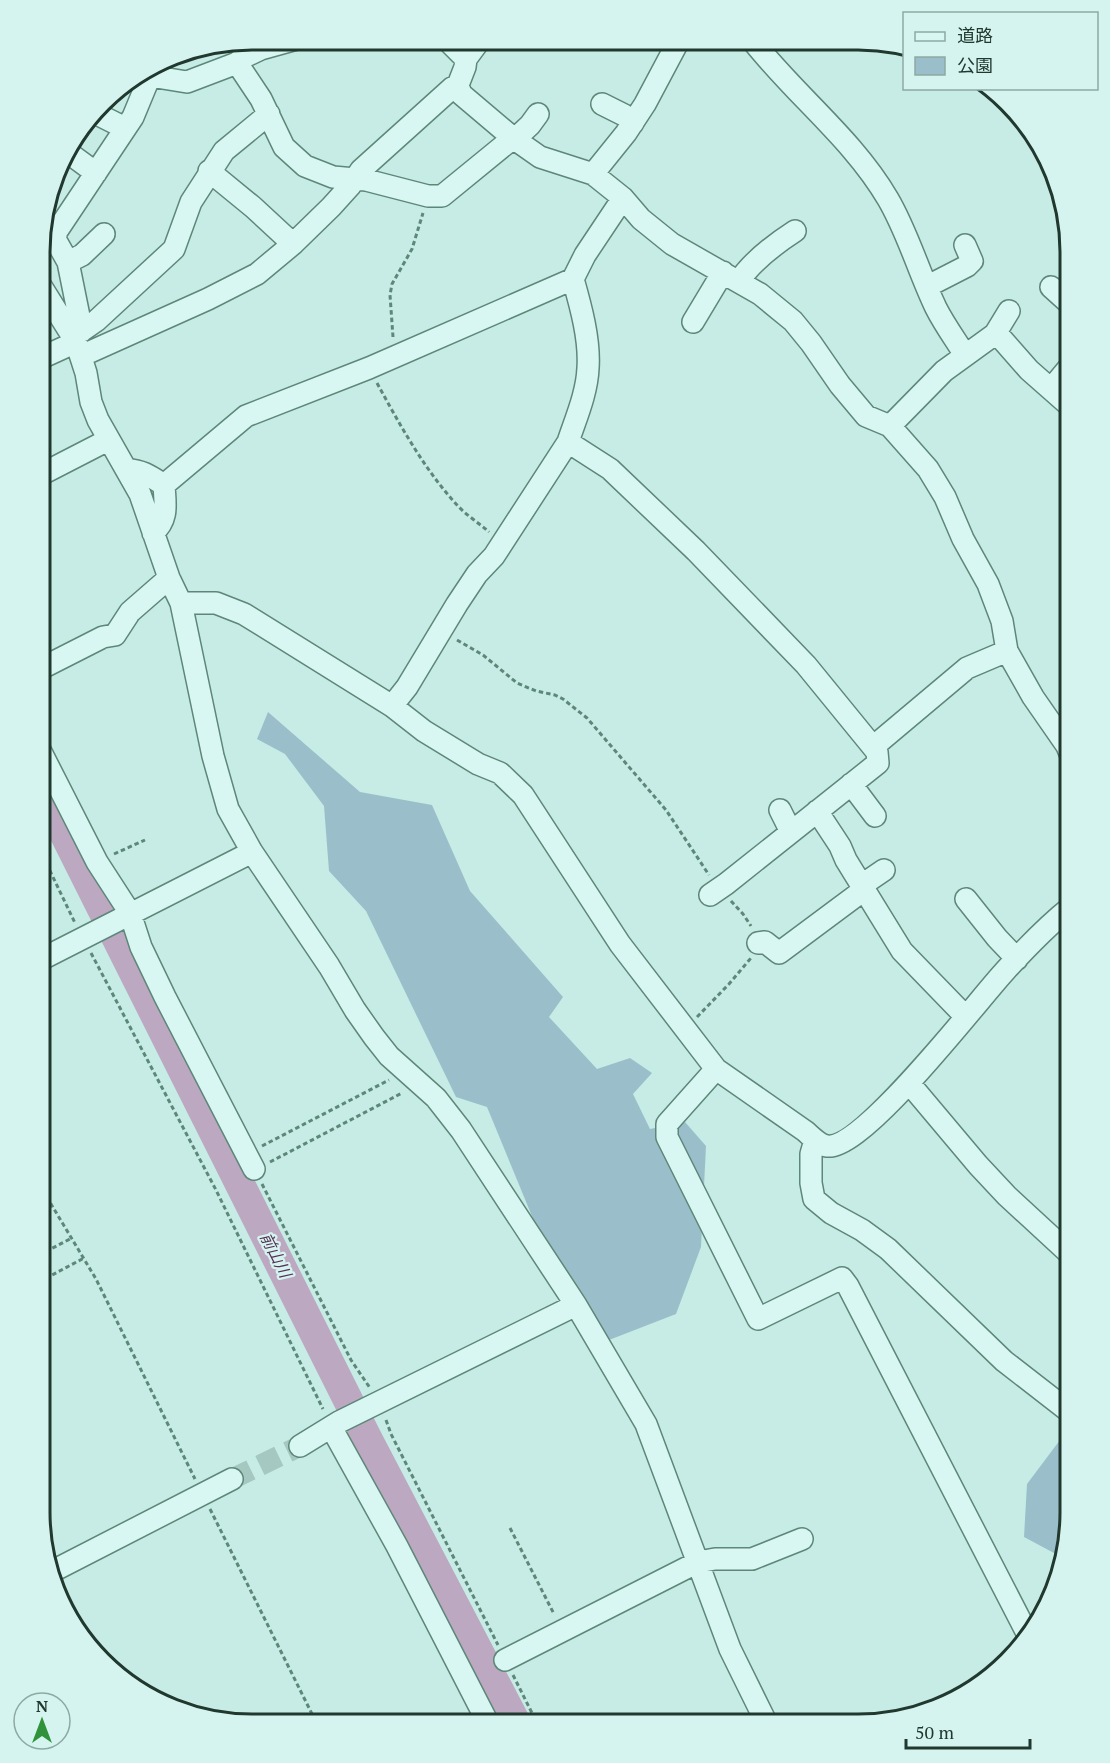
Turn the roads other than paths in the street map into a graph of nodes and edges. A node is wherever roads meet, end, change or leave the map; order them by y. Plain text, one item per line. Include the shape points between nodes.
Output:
1 (261, 50) edge
2 (457, 50) edge
3 (473, 50) edge
4 (674, 50) edge
5 (760, 50) edge
6 (237, 54) edge
7 (466, 59) junction
8 (154, 75) edge
9 (145, 81) edge
10 (458, 85) junction
11 (602, 104) dead end
12 (269, 114) junction
13 (538, 114) dead end
14 (102, 117) edge
15 (633, 123) junction
16 (125, 128) junction
17 (514, 139) junction
18 (74, 157) edge
19 (209, 171) junction
20 (96, 173) junction
21 (593, 174) junction
22 (354, 178) junction
23 (623, 198) junction
24 (795, 231) dead end
25 (51, 234) edge
26 (104, 234) dead end
27 (51, 238) edge
28 (292, 244) junction
29 (965, 245) dead end
30 (68, 262) junction
31 (731, 277) junction
32 (573, 279) junction
33 (928, 286) junction
34 (1051, 287) dead end
35 (1060, 295) edge
36 (50, 299) edge
37 (1009, 311) dead end
38 (693, 322) dead end
39 (995, 334) junction
40 (78, 341) junction
41 (50, 354) edge
42 (965, 355) junction
43 (1060, 378) edge
44 (1051, 389) junction
45 (1060, 397) edge
46 (890, 426) junction
47 (108, 440) junction
48 (568, 442) junction
49 (50, 470) edge
50 (127, 470) junction
51 (164, 485) junction
52 (153, 533) junction
53 (169, 578) junction
54 (182, 603) junction
55 (1008, 651) junction
56 (50, 664) edge
57 (392, 706) junction
58 (1060, 735) edge
59 (873, 747) junction
60 (50, 770) edge
61 (851, 784) junction
62 (780, 810) dead end
63 (817, 811) junction
64 (875, 816) dead end
65 (791, 832) junction
66 (252, 852) junction
67 (884, 870) dead end
68 (863, 887) junction
69 (714, 891) road end
70 (966, 899) dead end
71 (125, 915) junction
72 (1060, 918) edge
73 (758, 943) road end
74 (50, 955) edge
75 (1017, 959) junction
76 (966, 1017) junction
77 (716, 1069) junction
78 (909, 1083) junction
79 (815, 1140) junction
80 (251, 1162) road end
81 (1060, 1245) edge
82 (576, 1305) junction
83 (1060, 1404) edge
84 (335, 1425) junction
85 (300, 1446) tunnel mouth
86 (232, 1479) tunnel mouth
87 (802, 1539) dead end
88 (698, 1562) junction
89 (58, 1568) edge
90 (1024, 1627) edge
91 (505, 1660) road end
92 (483, 1714) edge
93 (762, 1714) edge

1 - 6 street
2 - 7 street
3 - 7 street
4 - 15 street
5 - 33 street via 862,163 888,200
6 - 8 street via 187,82
6 - 12 street
7 - 10 street
9 - 16 street via 133,117
10 - 17 street via 461,94
10 - 22 street
11 - 15 street
12 - 19 street via 224,151
12 - 22 street via 293,157 333,177
13 - 17 street
14 - 16 street
15 - 21 street
16 - 20 street
17 - 21 street via 540,157
17 - 22 street via 442,196
18 - 20 street
19 - 28 street
19 - 40 street via 191,202 174,249
20 - 25 street via 57,231
21 - 23 street
22 - 28 street via 331,207
23 - 31 street via 672,244
23 - 32 street
24 - 31 street via 746,270
26 - 30 street via 82,255
27 - 30 street
28 - 40 street via 257,274 233,287
29 - 33 street via 972,261
30 - 40 street
31 - 38 street
31 - 46 street via 793,321 866,416
32 - 48 street via 588,368
32 - 51 street via 369,368 246,416
33 - 42 street via 936,309
34 - 35 street
36 - 40 street
37 - 39 street
39 - 42 street
39 - 44 street
40 - 41 street
40 - 47 street via 91,402
42 - 46 street
43 - 44 street
44 - 45 street
46 - 55 street via 928,469 945,496 988,584
47 - 49 street
47 - 50 street
48 - 57 street
48 - 59 street via 610,469 696,551 806,665
50 - 51 street via 142,472
50 - 52 street
51 - 52 street via 162,525
52 - 53 street
53 - 54 street
53 - 56 street via 130,612 115,635 103,637
54 - 57 street via 216,603 244,614
54 - 66 street via 219,781 228,809
55 - 58 street
55 - 59 street via 967,669
57 - 77 street via 424,731 500,773 523,795 620,944
59 - 61 street via 878,763
60 - 71 street
61 - 63 street
61 - 64 street
62 - 65 street
63 - 65 street
63 - 68 street
65 - 69 street
66 - 71 street
66 - 82 street via 389,1056 435,1098 461,1130
67 - 68 street
68 - 73 street via 779,953 765,942
68 - 76 street via 902,951
70 - 75 street
71 - 74 street
71 - 80 street
72 - 75 street
75 - 76 street
76 - 78 street
77 - 79 street
77 - 90 street via 667,1124 667,1137 758,1319 842,1278
78 - 79 street via 853,1135 828,1146
78 - 81 street via 978,1165
79 - 83 street via 811,1154 814,1199 888,1249 1004,1361
82 - 84 street
82 - 88 street via 646,1424
84 - 85 street
84 - 92 street
86 - 89 street
87 - 88 street via 752,1559
88 - 91 street
88 - 93 street via 730,1649

